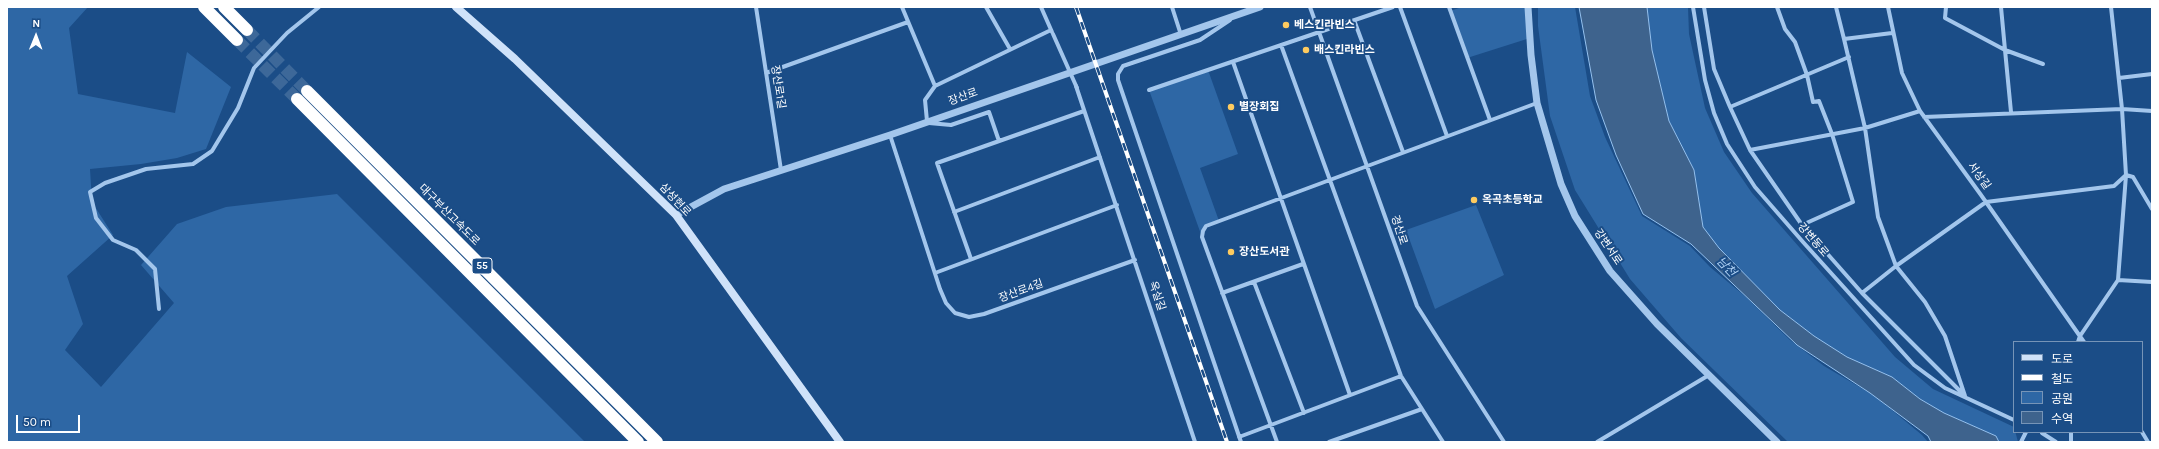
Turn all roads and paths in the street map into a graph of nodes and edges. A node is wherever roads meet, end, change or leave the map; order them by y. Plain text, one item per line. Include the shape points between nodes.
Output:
1 (204, 7) edge
2 (224, 7) edge
3 (319, 7) edge
4 (456, 7) edge
5 (756, 7) edge
6 (902, 7) edge
7 (986, 7) edge
8 (1041, 7) edge
9 (1172, 7) edge
10 (1260, 7) edge
11 (1310, 7) edge
12 (1393, 7) edge
13 (1400, 7) edge
14 (1449, 7) edge
15 (1528, 7) edge
16 (1693, 7) edge
17 (1704, 7) edge
18 (1777, 7) edge
19 (1836, 7) edge
20 (1888, 7) edge
21 (1946, 7) edge
22 (2001, 7) edge
23 (2111, 7) edge
24 (1239, 14) junction
25 (1354, 20) junction
26 (908, 22) junction
27 (247, 30) tunnel mouth
28 (1052, 32) junction
29 (1319, 32) junction
30 (1892, 33) junction
31 (1181, 35) junction
32 (1844, 39) junction
33 (237, 40) tunnel mouth
34 (1282, 45) junction
35 (1010, 49) junction
36 (2005, 50) junction
37 (1849, 57) junction
38 (1233, 62) junction
39 (2043, 64) dead end
40 (766, 73) junction
41 (2152, 74) edge
42 (1807, 75) junction
43 (2119, 78) junction
44 (935, 86) junction
45 (1149, 90) dead end
46 (307, 91) tunnel mouth
47 (298, 99) tunnel mouth
48 (1537, 103) junction
49 (1730, 107) junction
50 (2122, 109) junction
51 (1084, 110) junction
52 (2152, 110) edge
53 (1920, 111) junction
54 (2011, 112) junction
55 (1924, 117) junction
56 (1490, 120) junction
57 (924, 122) junction
58 (1864, 128) junction
59 (1832, 134) junction
60 (890, 135) junction
61 (1447, 136) junction
62 (999, 141) junction
63 (1750, 150) junction
64 (1403, 152) junction
65 (1100, 157) junction
66 (1368, 165) junction
67 (782, 170) junction
68 (2126, 175) junction
69 (1330, 180) junction
70 (1280, 199) junction
71 (1986, 202) junction
72 (1116, 205) junction
73 (2152, 209) edge
74 (954, 212) junction
75 (676, 215) junction
76 (1802, 225) junction
77 (971, 259) junction
78 (1135, 260) junction
79 (1303, 264) junction
80 (1896, 266) junction
81 (935, 273) junction
82 (2118, 280) junction
83 (1254, 282) junction
84 (2152, 282) edge
85 (1222, 293) junction
86 (1862, 293) junction
87 (159, 308) dead end
88 (2080, 336) junction
89 (2078, 341) edge
90 (2083, 341) edge
91 (1709, 375) junction
92 (1401, 376) junction
93 (1350, 395) junction
94 (1965, 396) junction
95 (1422, 409) junction
96 (1304, 413) junction
97 (2013, 420) edge
98 (1271, 426) junction
99 (2042, 433) edge
100 (2143, 433) edge
101 (1239, 437) junction
102 (638, 442) edge
103 (657, 442) edge
104 (840, 442) edge
105 (1195, 442) edge
106 (1241, 442) edge
107 (1277, 442) edge
108 (1329, 442) edge
109 (1443, 442) edge
110 (1504, 442) edge
111 (1597, 442) edge
112 (1777, 442) edge
113 (2046, 442) edge
114 (2056, 442) edge
115 (2148, 442) edge

1 - 33 highway
2 - 27 highway
3 - 87 street via 287,33 254,68 238,108 212,151 193,164 146,169 105,183 90,192 96,218 113,240 136,250 155,269
4 - 75 main road, 삼성현로 via 514,58
5 - 40 street, 장산로1길
6 - 26 street
7 - 35 street
8 - 28 street, 옥실길
9 - 31 street
10 - 24 street, 장산로
11 - 29 street, 경산로
12 - 25 street
13 - 61 street
14 - 56 street
15 - 48 street, 강변서로
16 - 94 street, 강변동로 via 1705,80 1714,112 1727,144 1744,171 1802,242 1914,364 1945,388
17 - 49 street via 1714,69
18 - 42 street via 1785,29 1795,42
19 - 32 street
20 - 30 street, 서상길
21 - 36 street via 1945,18
22 - 36 street
23 - 43 street
24 - 31 street, 장산로
24 - 101 street via 1200,40 1123,66 1118,74 1118,80
25 - 29 street
25 - 64 street
26 - 40 street
26 - 44 street
28 - 35 street
28 - 51 street, 옥실길, bridge
29 - 34 street
29 - 66 street, 경산로
30 - 32 street
30 - 53 street, 서상길 via 1902,73
31 - 57 street, 장산로
32 - 37 street
34 - 38 street
34 - 69 street
35 - 44 street
36 - 39 street
36 - 54 street
37 - 42 street
37 - 58 street
38 - 45 street
38 - 70 street
40 - 67 street, 장산로1길
41 - 43 street
42 - 49 street
42 - 59 street via 1813,102 1819,101
43 - 50 street
44 - 57 street via 924,100
46 - 103 highway, 대구부산고속도로 / 55
47 - 102 highway, 55
48 - 56 street
48 - 91 street, 강변서로 via 1561,184 1575,216 1592,244 1610,272 1657,324
49 - 63 street
50 - 52 street
50 - 54 street
50 - 68 street
51 - 62 street
51 - 65 street, 옥실길
53 - 55 street, 서상길
53 - 58 street
54 - 55 street
55 - 71 street, 서상길
56 - 61 street
57 - 60 street, 장산로
57 - 62 street via 951,125 989,112
58 - 59 street
58 - 80 street via 1878,217
59 - 63 street
59 - 76 street via 1853,202
60 - 67 street, 장산로
60 - 81 street, 장산로4길
61 - 64 street
62 - 74 street via 937,163
63 - 76 street
64 - 66 street
65 - 72 street, 옥실길
65 - 74 street
66 - 69 street
66 - 110 street, 경산로 via 1417,306
67 - 75 street, 장산로 via 724,189
68 - 71 street via 2114,186
68 - 73 street via 2133,177
68 - 82 street
69 - 70 street
69 - 92 street
70 - 79 street
70 - 85 street via 1206,226 1202,231
71 - 80 street
71 - 88 street, 서상길
72 - 77 street
72 - 78 street, 옥실길
74 - 77 street
75 - 104 main road, 삼성현로
76 - 86 street
77 - 81 street
78 - 81 street, 장산로4길 via 984,314 969,317 955,313 946,303
78 - 105 street, 옥실길
79 - 83 street
79 - 93 street
80 - 86 street
80 - 94 street via 1925,302 1945,336
82 - 84 street
82 - 88 street
83 - 85 street
83 - 96 street
85 - 98 street
86 - 94 street
88 - 89 street
88 - 90 street, 서상길
91 - 111 street
91 - 112 street, 강변서로
92 - 93 street
92 - 95 street
93 - 96 street
94 - 97 street, 강변동로
95 - 108 street
95 - 109 street
96 - 98 street
98 - 101 street
98 - 107 street
99 - 113 street
99 - 114 street
100 - 115 street
101 - 106 street

